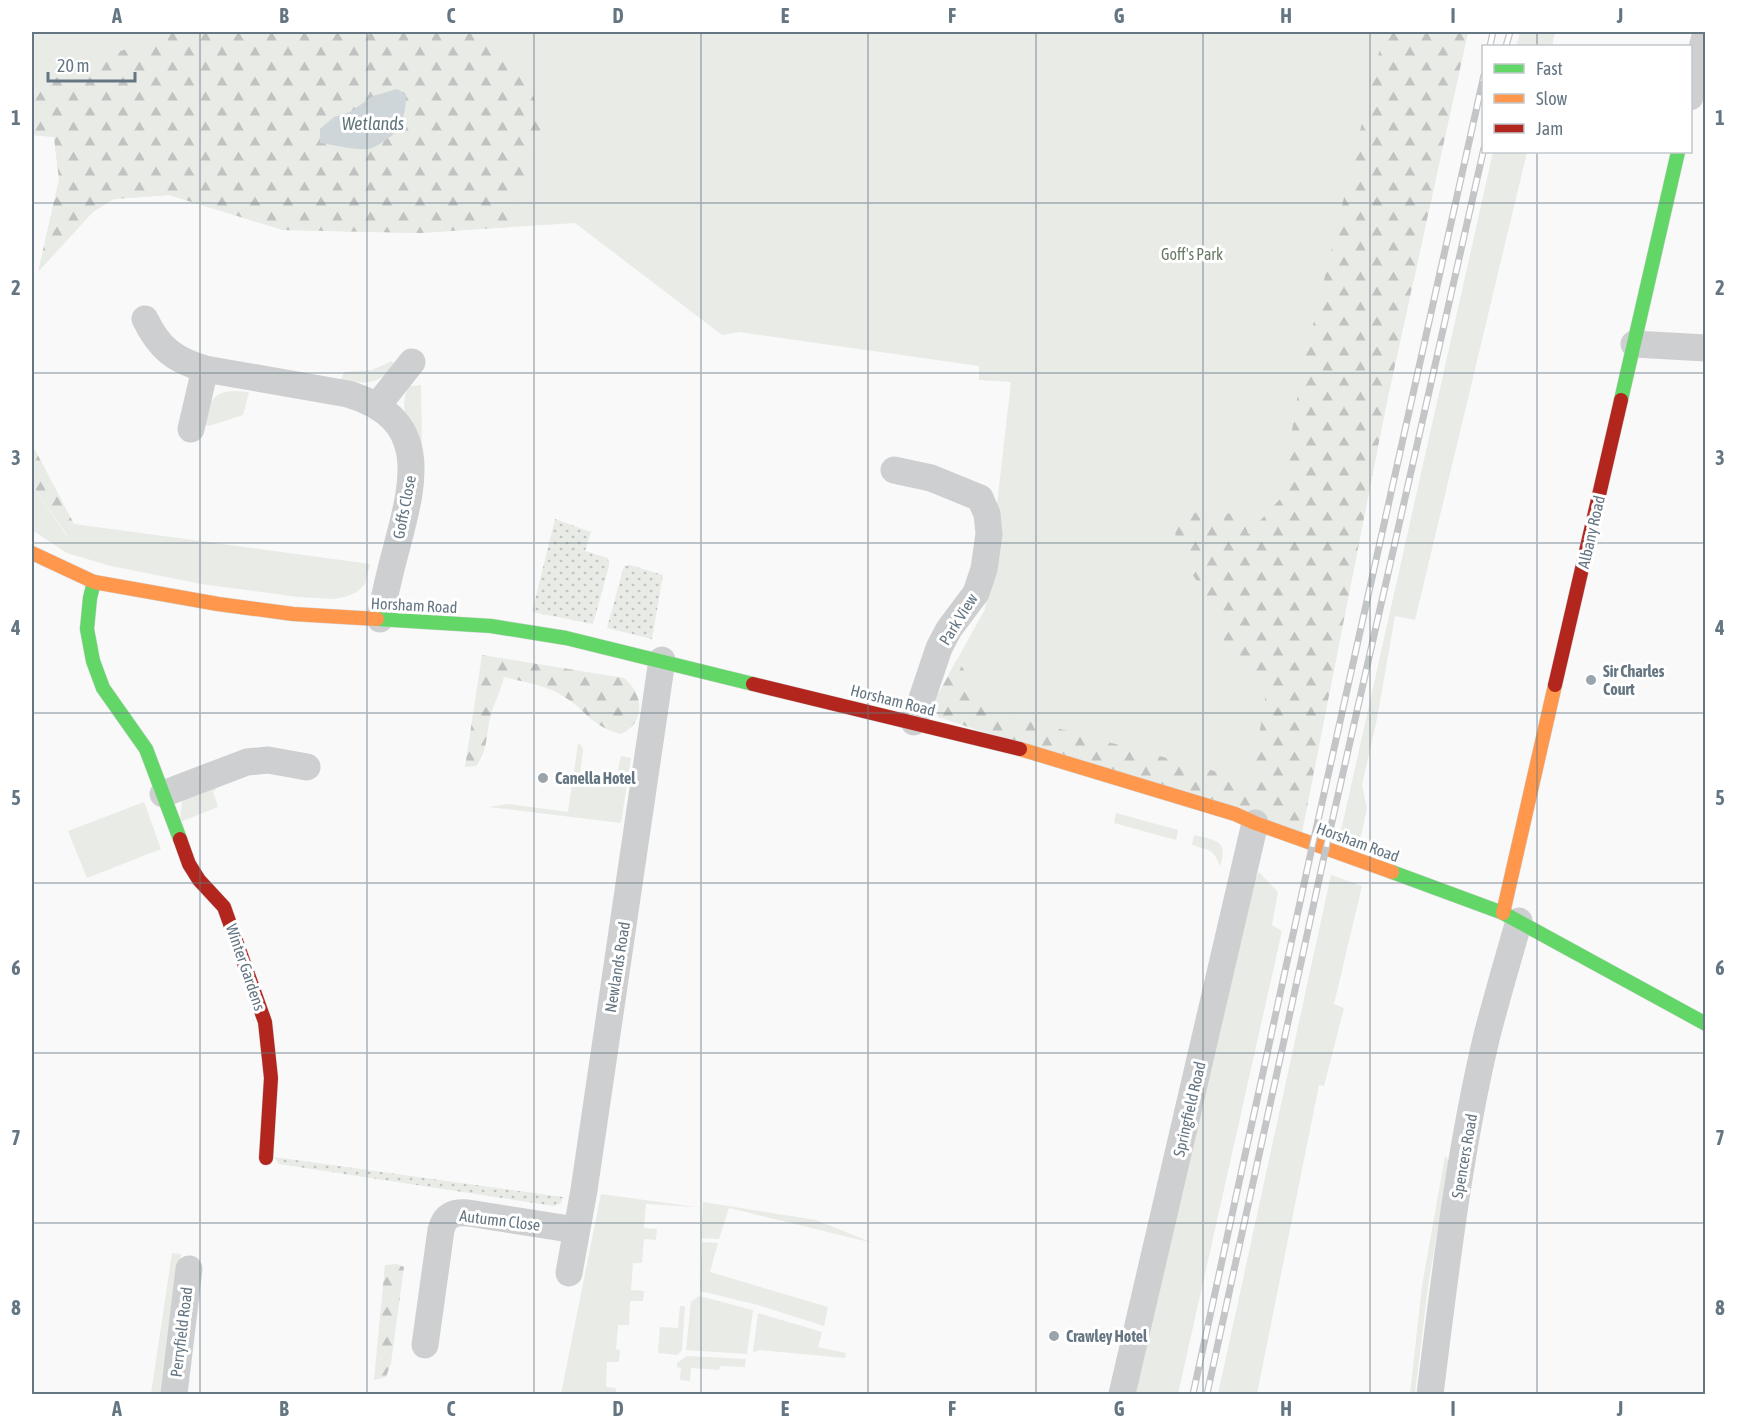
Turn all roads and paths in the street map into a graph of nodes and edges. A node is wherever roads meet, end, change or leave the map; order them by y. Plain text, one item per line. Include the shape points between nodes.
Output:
1 (1704, 45) edge
2 (1692, 90) edge
3 (1678, 153) edge
4 (144, 319) dead end
5 (1634, 344) junction
6 (1706, 348) edge
7 (412, 362) dead end
8 (205, 369) junction
9 (377, 406) junction
10 (191, 429) dead end
11 (894, 470) dead end
12 (32, 554) edge
13 (94, 582) junction
14 (380, 619) junction
15 (662, 660) junction
16 (914, 722) junction
17 (308, 766) dead end
18 (163, 794) junction
19 (1255, 823) junction
20 (1511, 917) junction
21 (1706, 1024) edge
22 (266, 1158) dead end
23 (576, 1230) junction
24 (189, 1269) dead end
25 (569, 1273) dead end
26 (425, 1345) dead end
27 (174, 1395) edge
28 (1122, 1395) edge
29 (1430, 1395) edge

1 - 2 street
3 - 5 main road, Albany Road
4 - 8 street, Goffs Close via 165,350 184,363
5 - 6 street
5 - 20 main road, Albany Road
7 - 9 street
8 - 9 street, Goffs Close via 348,394
8 - 10 street
9 - 14 street, Goffs Close via 399,426 412,459 409,500
11 - 16 street, Park View via 931,478 980,498 989,534 976,592 939,648
12 - 13 main road, Horsham Road
13 - 14 main road, Horsham Road via 228,606
13 - 18 main road, Winter Gardens via 87,630 93,661 103,688 146,749
14 - 15 main road, Horsham Road via 528,631
15 - 16 main road, Horsham Road
15 - 23 street, Newlands Road
16 - 19 main road, Horsham Road via 1013,747
17 - 18 street via 267,760 247,762
18 - 22 main road, Winter Gardens via 189,864 224,907 265,1022 271,1079
19 - 20 main road, Horsham Road
19 - 28 street, Springfield Road
20 - 21 main road, Horsham Road
20 - 29 street, Spencers Road via 1446,1260
23 - 25 street, Newlands Road
23 - 26 street, Autumn Close via 468,1213 449,1215 441,1230
24 - 27 street, Perryfield Road

